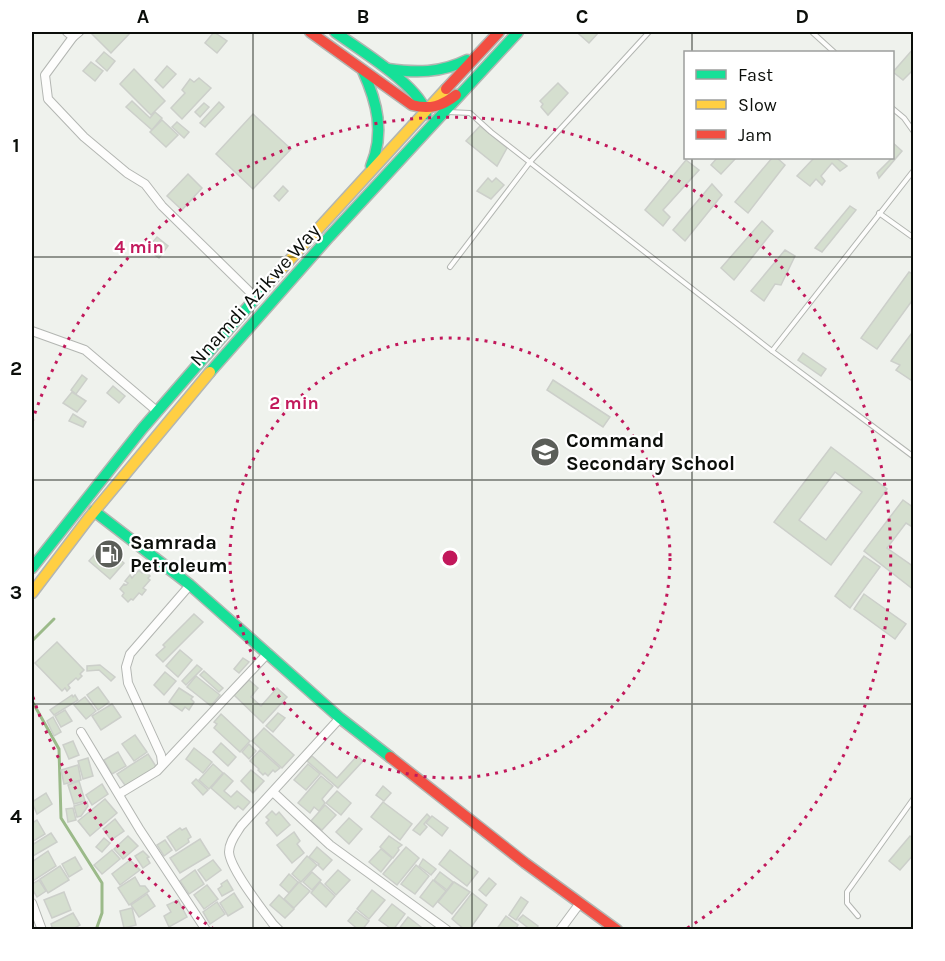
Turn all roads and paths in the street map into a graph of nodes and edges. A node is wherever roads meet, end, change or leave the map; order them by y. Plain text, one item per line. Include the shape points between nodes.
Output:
1 (310, 32) edge
2 (335, 32) edge
3 (499, 32) edge
4 (518, 32) edge
5 (649, 32) edge
6 (812, 32) edge
7 (73, 33) edge
8 (487, 44) junction
9 (833, 51) edge
10 (388, 69) junction
11 (363, 70) junction
12 (468, 85) junction
13 (426, 110) junction
14 (894, 110) edge
15 (444, 112) junction
16 (914, 132) edge
17 (418, 141) junction
18 (530, 162) junction
19 (914, 170) edge
20 (358, 185) junction
21 (879, 213) junction
22 (914, 238) edge
23 (450, 267) dead end
24 (255, 297) junction
25 (32, 331) edge
26 (772, 351) junction
27 (158, 412) junction
28 (914, 457) edge
29 (94, 511) junction
30 (32, 568) edge
31 (190, 585) junction
32 (32, 593) edge
33 (268, 653) junction
34 (340, 718) junction
35 (81, 732) dead end
36 (162, 763) junction
37 (273, 792) junction
38 (119, 794) junction
39 (914, 798) edge
40 (32, 903) edge
41 (580, 903) junction
42 (858, 916) dead end
43 (42, 930) edge
44 (206, 930) edge
45 (279, 930) edge
46 (447, 930) edge
47 (560, 930) edge
48 (617, 930) edge

1 - 11 main road
2 - 10 main road
3 - 8 main road, Nnamdi Azikwe Way
4 - 12 main road, Nnamdi Azikwe Way
5 - 18 lane
6 - 9 lane
7 - 24 street via 45,75 48,99 84,137 145,184 162,206
8 - 10 main road via 465,61 434,73
8 - 13 main road, Nnamdi Azikwe Way
10 - 13 main road via 418,95
11 - 13 main road via 398,97
11 - 20 main road via 371,87 380,132 374,160
12 - 13 main road via 449,101
12 - 15 main road, Nnamdi Azikwe Way
13 - 17 main road
13 - 20 main road, Nnamdi Azikwe Way
14 - 16 lane
15 - 17 main road, Nnamdi Azikwe Way
15 - 18 lane via 470,113
17 - 29 main road, Nnamdi Azikwe Way via 235,342
18 - 23 lane
18 - 26 lane
19 - 21 lane
20 - 24 main road, Nnamdi Azikwe Way
21 - 22 lane
21 - 26 lane
24 - 27 main road, Nnamdi Azikwe Way
25 - 27 street via 85,350
26 - 28 lane
27 - 30 main road, Nnamdi Azikwe Way
29 - 31 main road
29 - 32 main road, Nnamdi Azikwe Way
31 - 33 main road
31 - 36 street via 130,654 126,667 128,683
33 - 34 main road
33 - 36 street
34 - 37 street
34 - 41 main road
35 - 38 street
36 - 38 street via 157,771
37 - 45 street via 242,826 229,850 232,864
37 - 46 street via 330,845
38 - 44 street
39 - 42 lane via 847,892 848,903
40 - 43 street
41 - 47 street
41 - 48 main road

